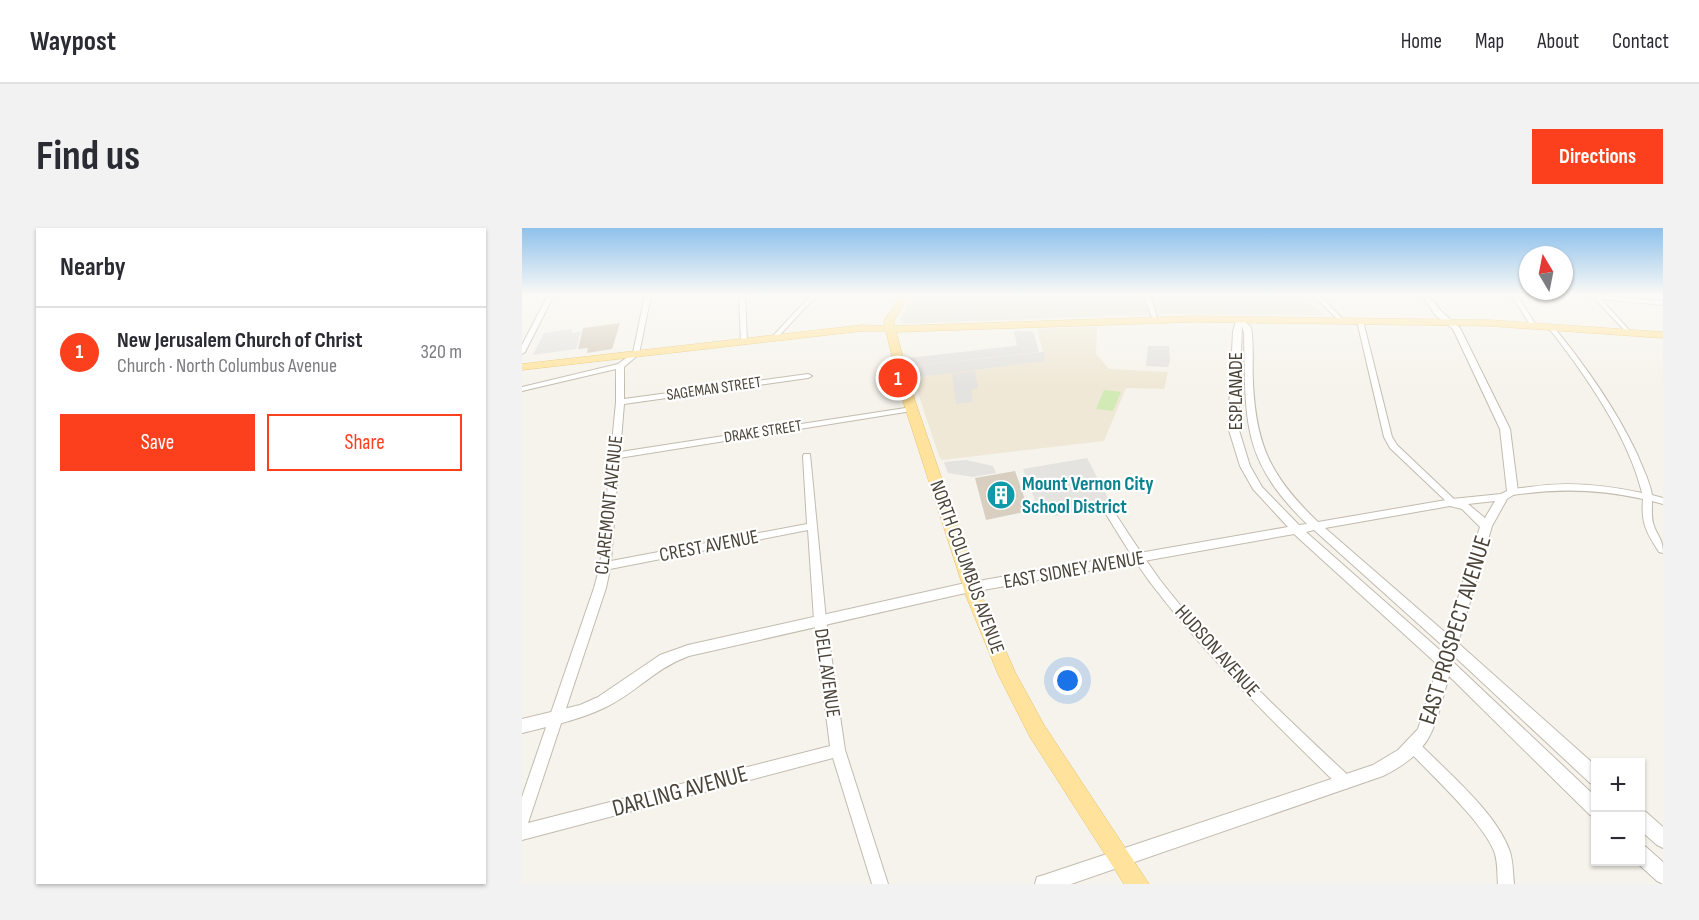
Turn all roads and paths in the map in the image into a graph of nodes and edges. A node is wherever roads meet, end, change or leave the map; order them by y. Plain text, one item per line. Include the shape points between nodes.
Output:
1 (535, 326) edge
2 (642, 326) edge
3 (743, 326) edge
4 (786, 326) edge
5 (969, 326) edge
6 (1238, 326) edge
7 (1246, 326) edge
8 (1361, 326) edge
9 (1452, 326) edge
10 (1543, 326) edge
11 (1550, 326) junction
12 (1621, 326) edge
13 (890, 328) junction
14 (1628, 333) junction
15 (1663, 335) edge
16 (774, 338) junction
17 (744, 342) junction
18 (522, 352) edge
19 (636, 354) junction
20 (620, 366) junction
21 (522, 367) edge
22 (808, 376) dead end
23 (522, 389) edge
24 (620, 402) junction
25 (912, 409) junction
26 (614, 456) junction
27 (807, 456) dead end
28 (1508, 494) junction
29 (1647, 496) junction
30 (1663, 501) edge
31 (1452, 502) junction
32 (1106, 506) dead end
33 (813, 526) junction
34 (1486, 526) junction
35 (1318, 527) junction
36 (1297, 530) junction
37 (1663, 549) edge
38 (1139, 558) junction
39 (605, 566) junction
40 (972, 588) junction
41 (820, 620) junction
42 (1451, 645) junction
43 (1446, 665) junction
44 (554, 719) junction
45 (522, 726) edge
46 (1414, 747) junction
47 (838, 750) junction
48 (1591, 772) edge
49 (1345, 782) junction
50 (1591, 804) edge
51 (522, 819) edge
52 (1645, 822) edge
53 (522, 832) edge
54 (1663, 839) edge
55 (1645, 857) edge
56 (1118, 858) junction
57 (1663, 875) edge
58 (880, 884) edge
59 (1044, 884) edge
60 (1137, 884) edge
61 (1506, 884) edge

1 - 18 street
2 - 19 street
3 - 17 street
4 - 16 street
5 - 13 main road
6 - 36 street, ESPLANADE via 1233,401 1236,440 1258,489
7 - 35 street, ESPLANADE via 1251,418 1256,438 1278,484
8 - 31 street via 1388,437
9 - 28 street via 1505,429
10 - 11 main road
11 - 14 main road
11 - 29 street via 1610,412
12 - 14 street
13 - 16 main road
13 - 25 main road, NORTH COLUMBUS AVENUE
14 - 15 main road
16 - 17 main road
17 - 19 main road
19 - 20 street
19 - 21 main road
20 - 23 street
20 - 24 street, CLAREMONT AVENUE
22 - 24 street, SAGEMAN STREET
24 - 26 street, CLAREMONT AVENUE
25 - 26 street, DRAKE STREET
25 - 40 main road, NORTH COLUMBUS AVENUE
26 - 39 street, CLAREMONT AVENUE
27 - 33 street, DELL AVENUE
28 - 29 street via 1573,485
28 - 31 street, EAST SIDNEY AVENUE
28 - 34 street, EAST PROSPECT AVENUE
29 - 30 street
29 - 37 street via 1647,518
31 - 34 street via 1466,507
31 - 35 street, EAST SIDNEY AVENUE
32 - 38 street, HUDSON AVENUE
33 - 39 street, CREST AVENUE
33 - 41 street, DELL AVENUE
34 - 42 street, EAST PROSPECT AVENUE
35 - 36 street, EAST SIDNEY AVENUE
35 - 42 street, ESPLANADE
36 - 38 street, EAST SIDNEY AVENUE
36 - 43 street, ESPLANADE
38 - 40 street, EAST SIDNEY AVENUE
38 - 49 street, HUDSON AVENUE via 1184,618 1228,667
39 - 44 street, CLAREMONT AVENUE
40 - 41 street, EAST SIDNEY AVENUE
40 - 56 main road, NORTH COLUMBUS AVENUE via 1020,700
41 - 44 street, EAST SIDNEY AVENUE via 665,658 603,702
41 - 47 street, DELL AVENUE
42 - 43 street, EAST PROSPECT AVENUE
42 - 48 street, ESPLANADE
43 - 46 street, EAST PROSPECT AVENUE via 1425,732
43 - 50 street, ESPLANADE
44 - 45 street, EAST SIDNEY AVENUE
44 - 51 street, CLAREMONT AVENUE
46 - 49 street, EAST PROSPECT AVENUE via 1398,761
46 - 61 street via 1494,837 1501,849
47 - 53 street, DARLING AVENUE
47 - 58 street, DELL AVENUE
49 - 56 street, EAST PROSPECT AVENUE
52 - 54 street
55 - 57 street
56 - 59 street, EAST PROSPECT AVENUE
56 - 60 main road, NORTH COLUMBUS AVENUE

